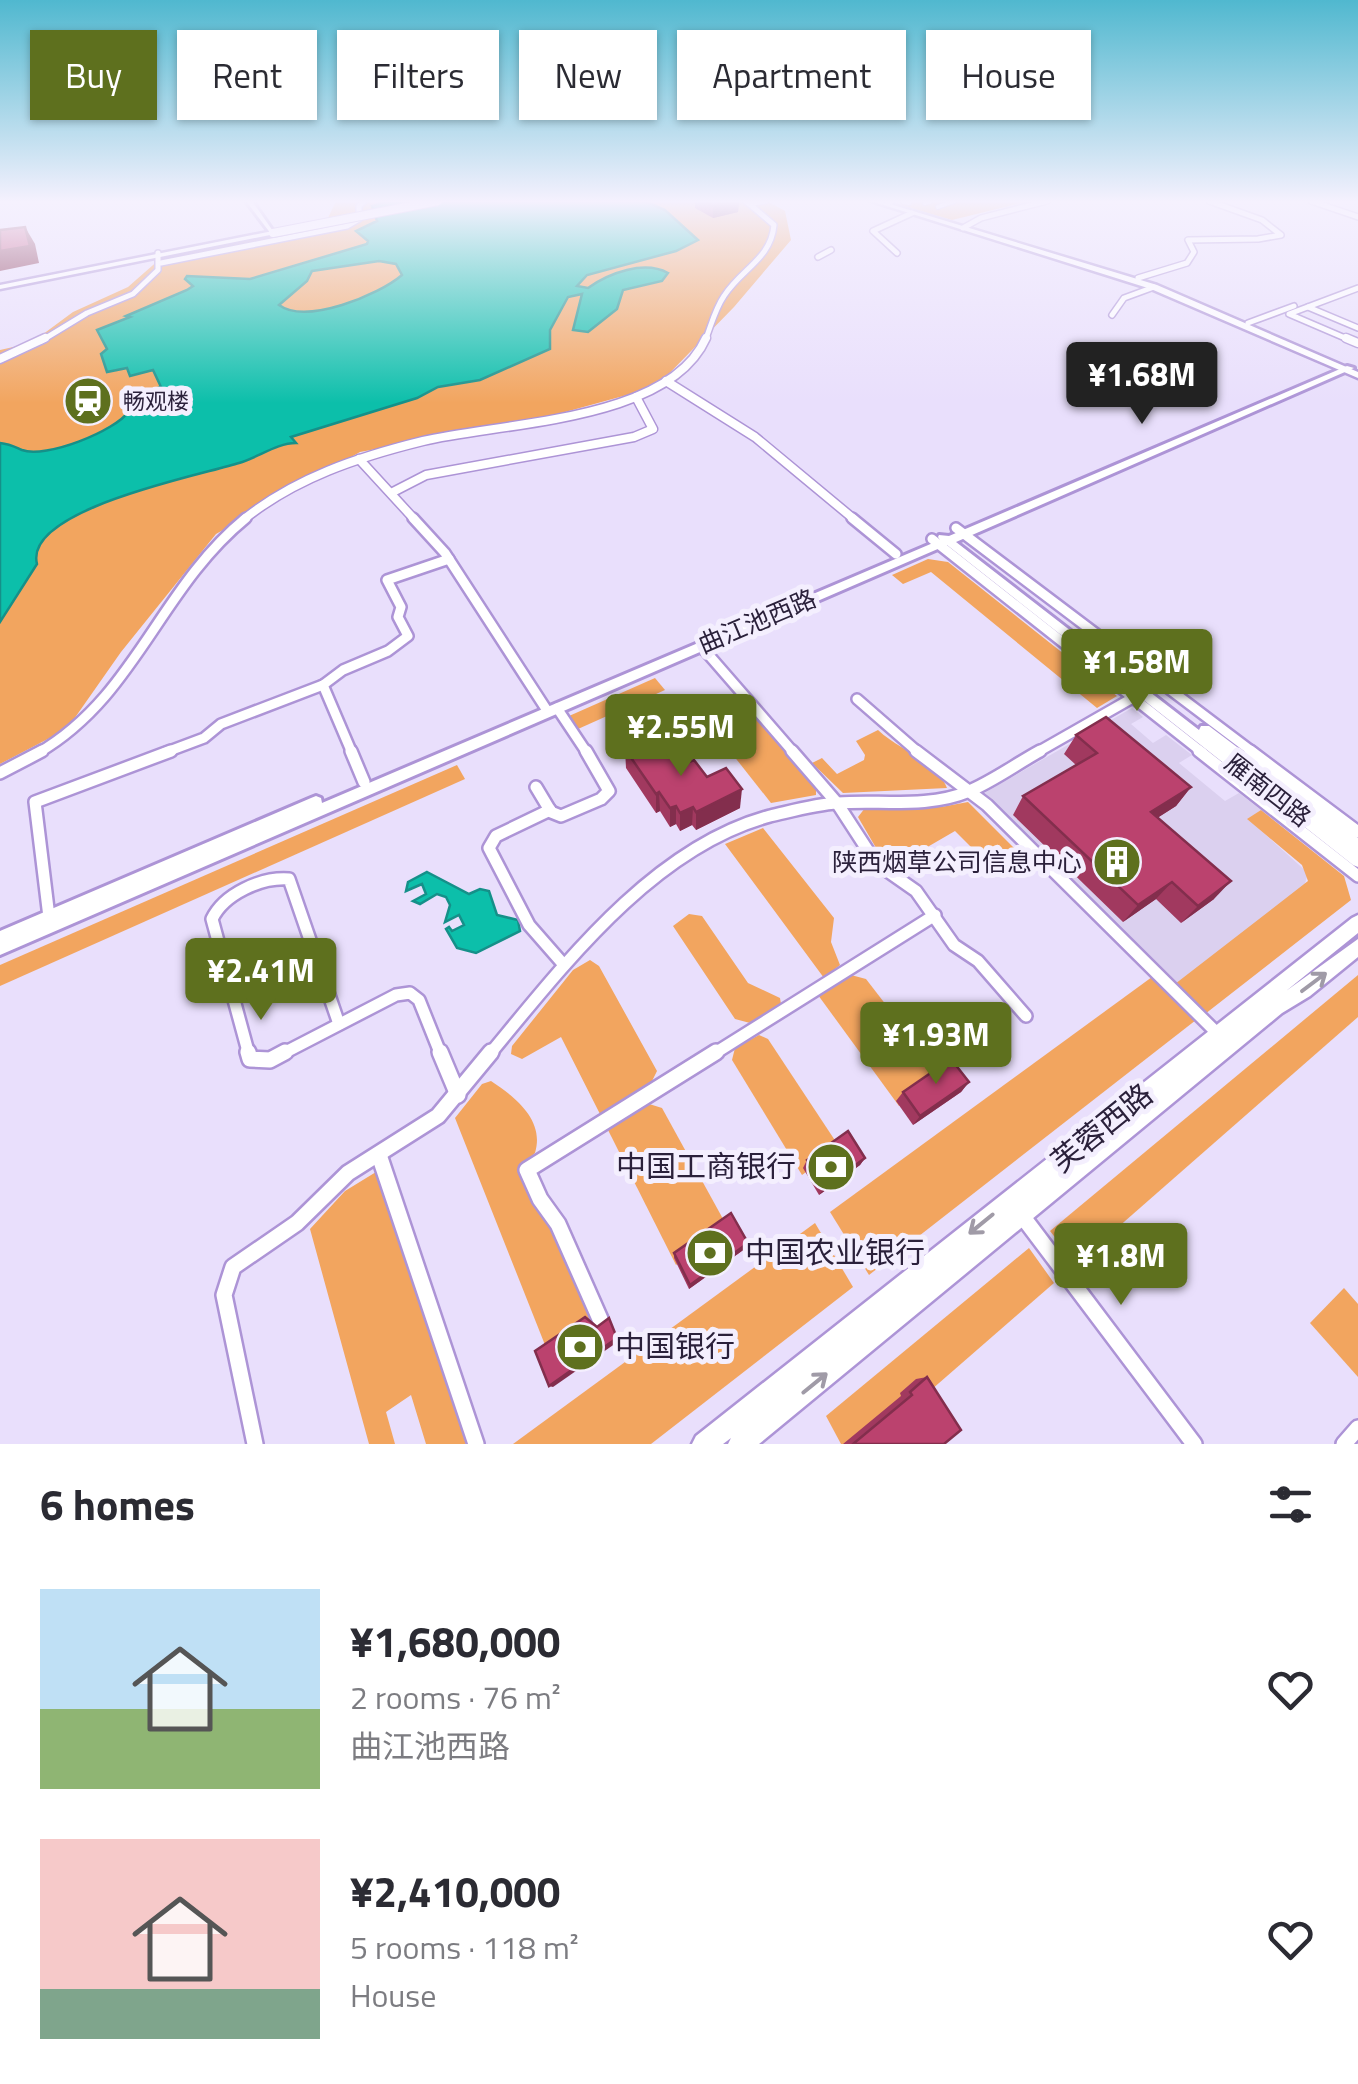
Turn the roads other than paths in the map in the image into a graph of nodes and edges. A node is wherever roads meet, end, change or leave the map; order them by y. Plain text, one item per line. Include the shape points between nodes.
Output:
1 (95, 268) edge
2 (158, 268) edge
3 (749, 268) edge
4 (1098, 268) edge
5 (1105, 268) edge
6 (1169, 268) edge
7 (1138, 278) junction
8 (0, 285) edge
9 (1358, 285) edge
10 (1154, 286) junction
11 (1342, 294) junction
12 (1358, 300) edge
13 (1307, 307) junction
14 (1112, 315) dead end
15 (1248, 323) junction
16 (1358, 328) edge
17 (1358, 343) edge
18 (0, 359) edge
19 (1349, 369) edge
20 (666, 381) junction
21 (636, 397) junction
22 (359, 459) junction
23 (391, 494) junction
24 (947, 536) junction
25 (896, 554) junction
26 (449, 559) junction
27 (701, 646) junction
28 (322, 685) junction
29 (1139, 694) junction
30 (856, 698) dead end
31 (549, 708) junction
32 (0, 773) edge
33 (364, 782) junction
34 (536, 787) dead end
35 (968, 792) junction
36 (838, 803) junction
37 (550, 810) junction
38 (1358, 832) edge
39 (1358, 846) edge
40 (1358, 861) edge
41 (1358, 876) edge
42 (935, 915) junction
43 (49, 917) junction
44 (1358, 922) edge
45 (0, 938) edge
46 (1358, 947) edge
47 (0, 948) edge
48 (564, 964) junction
49 (1026, 1016) dead end
50 (340, 1024) junction
51 (1219, 1034) junction
52 (458, 1095) junction
53 (379, 1155) junction
54 (1016, 1208) junction
55 (600, 1319) edge
56 (1358, 1428) edge
57 (255, 1444) edge
58 (476, 1444) edge
59 (704, 1444) edge
60 (740, 1444) edge
61 (1194, 1444) edge
62 (1344, 1444) edge

1 - 8 main road
2 - 18 street via 144,286
3 - 20 street via 723,296 694,360
4 - 10 main road
5 - 7 main road
6 - 7 street
7 - 15 main road
9 - 11 street
9 - 15 street
10 - 14 street via 1124,298
10 - 19 main road
11 - 12 street
11 - 13 street
13 - 16 street
13 - 17 street via 1289,314
15 - 19 main road
19 - 24 street, 曲江池西路
20 - 21 street
20 - 25 street via 755,437
21 - 22 street
21 - 23 street via 653,429 426,474
22 - 23 street
22 - 32 street via 271,499 226,535 186,579 98,709
23 - 26 street
24 - 25 street, 曲江池西路
24 - 27 street, 曲江池西路
24 - 29 street, 雁南四路
24 - 38 street
24 - 39 street, 雁南四路
25 - 31 street, 曲江池西路
26 - 28 street via 387,580 408,636 397,648 334,672
26 - 31 street
27 - 31 street, 曲江池西路
27 - 36 street
28 - 33 street
28 - 43 street via 36,802
29 - 35 street
29 - 40 street, 雁南四路
29 - 41 street
30 - 35 street
31 - 33 street, 曲江池西路
31 - 37 street via 609,787 606,796 570,814
31 - 47 street, 曲江池西路
33 - 43 street, 曲江池西路
34 - 37 street
35 - 36 street
35 - 51 street
36 - 42 street via 876,863 916,891
36 - 48 street via 767,817 707,844 636,893
37 - 48 street via 496,836 489,848 528,925
42 - 49 street via 954,946 978,961
42 - 55 street via 527,1170
43 - 45 street, 曲江池西路
44 - 51 main road, 芙蓉西路
54 -> 46 main road, 芙蓉西路
48 - 52 street
50 - 50 street via 270,1060 250,1059 212,919 220,903 272,878 289,879
50 - 52 street via 396,995 416,996
51 - 54 main road, 芙蓉西路
52 - 53 street via 426,1126
53 - 57 street via 228,1276 224,1295
53 - 58 street
54 -> 59 main road, 芙蓉西路
60 -> 54 main road, 芙蓉西路
54 - 61 street
56 - 62 street

